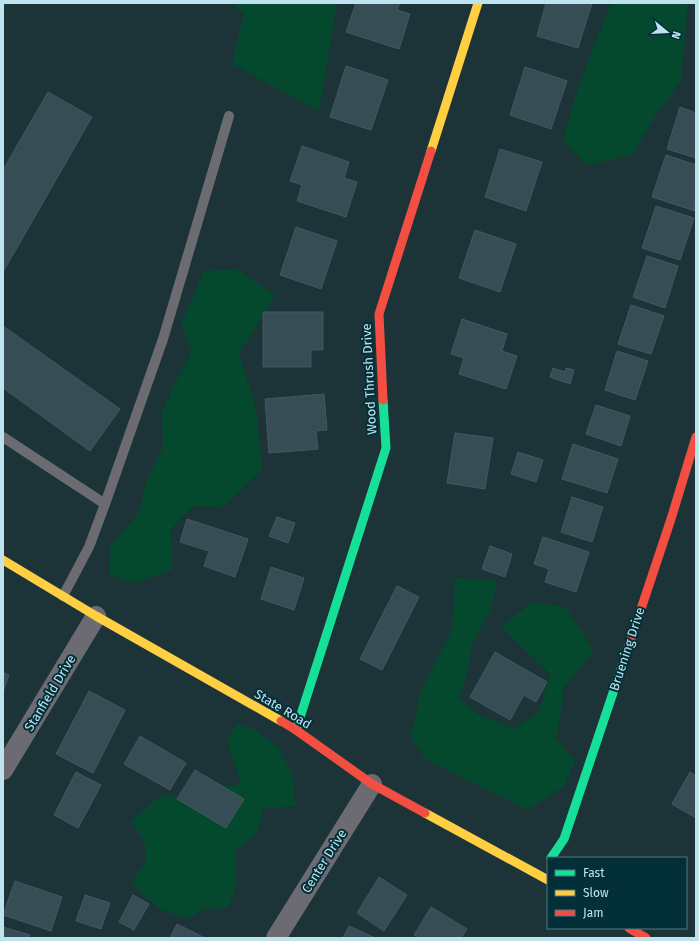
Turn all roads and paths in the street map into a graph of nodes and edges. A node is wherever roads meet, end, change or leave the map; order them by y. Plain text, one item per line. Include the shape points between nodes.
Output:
1 (478, 3) edge
2 (229, 116) dead end
3 (3, 437) edge
4 (696, 437) edge
5 (105, 504) junction
6 (3, 560) edge
7 (63, 596) junction
8 (96, 616) junction
9 (296, 730) junction
10 (3, 770) edge
11 (372, 784) junction
12 (552, 857) edge
13 (545, 873) edge
14 (631, 929) edge
15 (276, 938) edge
16 (646, 938) edge

1 - 9 street, Wood Thrush Drive via 379,314 386,448
2 - 5 lane via 163,339
3 - 5 lane
4 - 12 street, Bruening Drive via 564,839
5 - 7 lane via 89,547
6 - 7 street, State Road
7 - 8 street, State Road
8 - 9 street, State Road
8 - 10 street, Stanfield Drive
9 - 11 street, State Road
11 - 13 street, State Road
11 - 15 street, Center Drive
14 - 16 street

